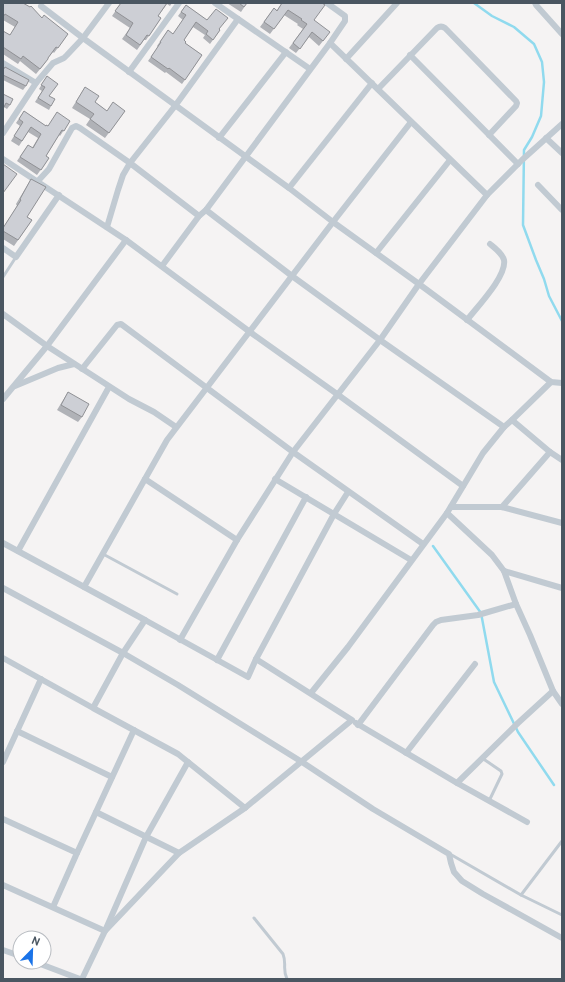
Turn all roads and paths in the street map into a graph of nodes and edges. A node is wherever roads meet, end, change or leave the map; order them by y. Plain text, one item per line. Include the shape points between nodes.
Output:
1 (110, 3) edge
2 (179, 3) edge
3 (215, 3) edge
4 (327, 3) edge
5 (397, 3) edge
6 (535, 3) edge
7 (40, 4) edge
8 (238, 19) junction
9 (562, 34) edge
10 (83, 38) junction
11 (330, 43) junction
12 (286, 52) junction
13 (410, 55) junction
14 (346, 59) junction
15 (3, 63) edge
16 (310, 69) junction
17 (129, 72) junction
18 (372, 83) junction
19 (36, 84) junction
20 (378, 89) junction
21 (175, 106) junction
22 (411, 122) junction
23 (562, 124) edge
24 (3, 133) edge
25 (489, 135) junction
26 (219, 138) junction
27 (544, 140) junction
28 (562, 153) edge
29 (245, 156) junction
30 (3, 159) edge
31 (450, 160) junction
32 (520, 162) junction
33 (130, 163) junction
34 (38, 182) junction
35 (538, 185) dead end
36 (290, 188) junction
37 (487, 194) junction
38 (59, 195) junction
39 (206, 210) junction
40 (562, 210) edge
41 (199, 216) junction
42 (333, 222) junction
43 (107, 227) junction
44 (126, 240) junction
45 (490, 244) dead end
46 (3, 248) edge
47 (376, 253) junction
48 (16, 257) junction
49 (162, 266) junction
50 (292, 276) junction
51 (3, 277) edge
52 (419, 284) junction
53 (3, 314) edge
54 (467, 320) junction
55 (250, 332) junction
56 (380, 340) junction
57 (47, 346) junction
58 (74, 364) junction
59 (82, 369) junction
60 (551, 382) junction
61 (562, 384) edge
62 (13, 387) junction
63 (109, 387) junction
64 (206, 388) junction
65 (338, 394) junction
66 (3, 398) edge
67 (512, 420) junction
68 (176, 427) junction
69 (504, 427) junction
70 (293, 452) junction
71 (550, 452) junction
72 (562, 460) edge
73 (145, 478) junction
74 (275, 479) junction
75 (463, 486) junction
76 (348, 492) junction
77 (306, 497) junction
78 (451, 506) junction
79 (502, 507) junction
80 (447, 513) junction
81 (334, 514) junction
82 (562, 523) edge
83 (237, 540) junction
84 (3, 543) edge
85 (423, 544) junction
86 (18, 551) junction
87 (103, 554) junction
88 (411, 560) junction
89 (504, 571) junction
90 (3, 588) edge
91 (84, 588) junction
92 (562, 588) edge
93 (177, 594) dead end
94 (516, 604) junction
95 (145, 620) junction
96 (180, 640) junction
97 (123, 654) junction
98 (3, 658) edge
99 (256, 659) junction
100 (217, 660) junction
101 (475, 664) dead end
102 (41, 680) junction
103 (553, 691) junction
104 (311, 693) junction
105 (562, 704) edge
106 (93, 708) junction
107 (352, 720) junction
108 (358, 724) junction
109 (134, 730) junction
110 (17, 731) junction
111 (406, 753) junction
112 (482, 758) junction
113 (3, 762) edge
114 (188, 762) junction
115 (302, 762) junction
116 (112, 777) junction
117 (457, 784) junction
118 (489, 801) junction
119 (245, 808) junction
120 (96, 812) junction
121 (3, 819) edge
122 (527, 822) dead end
123 (146, 837) junction
124 (562, 841) edge
125 (77, 853) junction
126 (179, 853) junction
127 (449, 854) junction
128 (4, 887) edge
129 (521, 895) junction
130 (53, 907) junction
131 (562, 915) edge
132 (254, 918) dead end
133 (105, 930) junction
134 (562, 938) edge
135 (52, 968) edge
136 (81, 979) edge
137 (287, 979) edge

1 - 10 street
2 - 17 street
3 - 8 street
4 - 11 street via 346,18
5 - 14 street
6 - 9 street
7 - 10 street
8 - 12 street
8 - 21 street
10 - 17 street
10 - 19 street via 64,58 55,62
11 - 14 street
11 - 16 street
12 - 16 street
12 - 26 street
13 - 20 street
13 - 25 street
13 - 25 street via 439,26 445,28 516,101 516,106
14 - 18 street
15 - 19 street
16 - 29 street
17 - 21 street
18 - 20 street
18 - 36 street
19 - 24 street
20 - 22 street
21 - 26 street
21 - 33 street
22 - 31 street
22 - 42 street
23 - 27 street
25 - 32 street
26 - 29 street
27 - 28 street
27 - 32 street
29 - 36 street
29 - 39 street
30 - 34 street
31 - 37 street
31 - 47 street
32 - 37 street
33 - 34 street via 76,126 72,128 49,169
33 - 41 street
33 - 43 street via 121,180
34 - 38 street
35 - 40 street
36 - 42 street
37 - 52 street
38 - 43 street
38 - 48 street
39 - 41 street
39 - 50 street
41 - 49 street
42 - 47 street
42 - 50 street
43 - 44 street
44 - 49 street
44 - 57 street
45 - 54 street via 501,254 503,268 497,282
46 - 48 street
47 - 52 street
48 - 51 lane
49 - 55 street
50 - 55 street
50 - 56 street
52 - 54 street
52 - 56 street
53 - 57 street
54 - 60 street
55 - 64 street
55 - 65 street
56 - 65 street
56 - 69 street
57 - 58 street
57 - 62 street
58 - 59 street
58 - 62 street
59 - 63 street
59 - 64 street via 119,324 127,327
60 - 61 street
60 - 67 street
62 - 66 street
63 - 68 street
63 - 86 street
64 - 68 street
64 - 70 street
65 - 70 street
65 - 75 street
67 - 69 street
67 - 71 street
68 - 73 street
69 - 75 street via 483,453
70 - 74 street
70 - 76 street
71 - 72 street
71 - 79 street
73 - 83 street
73 - 87 street
74 - 77 street
74 - 83 street
75 - 78 street
76 - 81 street
76 - 85 street
77 - 81 street
77 - 100 street
78 - 79 street
78 - 80 street
79 - 82 street
80 - 85 street
80 - 89 street via 492,555
81 - 88 street
81 - 99 street
83 - 96 street
84 - 86 street
85 - 88 street
86 - 91 street
87 - 91 street
87 - 93 lane
88 - 104 street
89 - 92 street
89 - 94 street
90 - 97 street
91 - 95 street
94 - 103 street
94 - 108 street via 478,615 436,622
95 - 96 street
95 - 97 street
96 - 100 street
97 - 106 street
97 - 115 street
98 - 102 street
99 - 100 street via 248,677
99 - 104 street
101 - 111 street
102 - 106 street
102 - 110 street
103 - 105 street
103 - 112 street
104 - 107 street
106 - 109 street
107 - 108 street
107 - 115 street
108 - 111 street
109 - 114 street
109 - 116 street
110 - 113 street
110 - 116 street
111 - 117 street
112 - 117 street
112 - 118 lane via 502,774
114 - 119 street
114 - 123 street
115 - 119 street
115 - 127 street via 373,809
116 - 120 street
117 - 118 street
118 - 122 street
119 - 126 street
120 - 123 street
120 - 125 street
121 - 125 street
123 - 126 street
123 - 133 street
124 - 129 lane
125 - 130 street
126 - 133 street
127 - 129 lane
127 - 134 street via 454,872 462,881
128 - 130 street
129 - 131 lane
130 - 133 street
132 - 137 lane via 283,954
133 - 136 street
135 - 136 street

